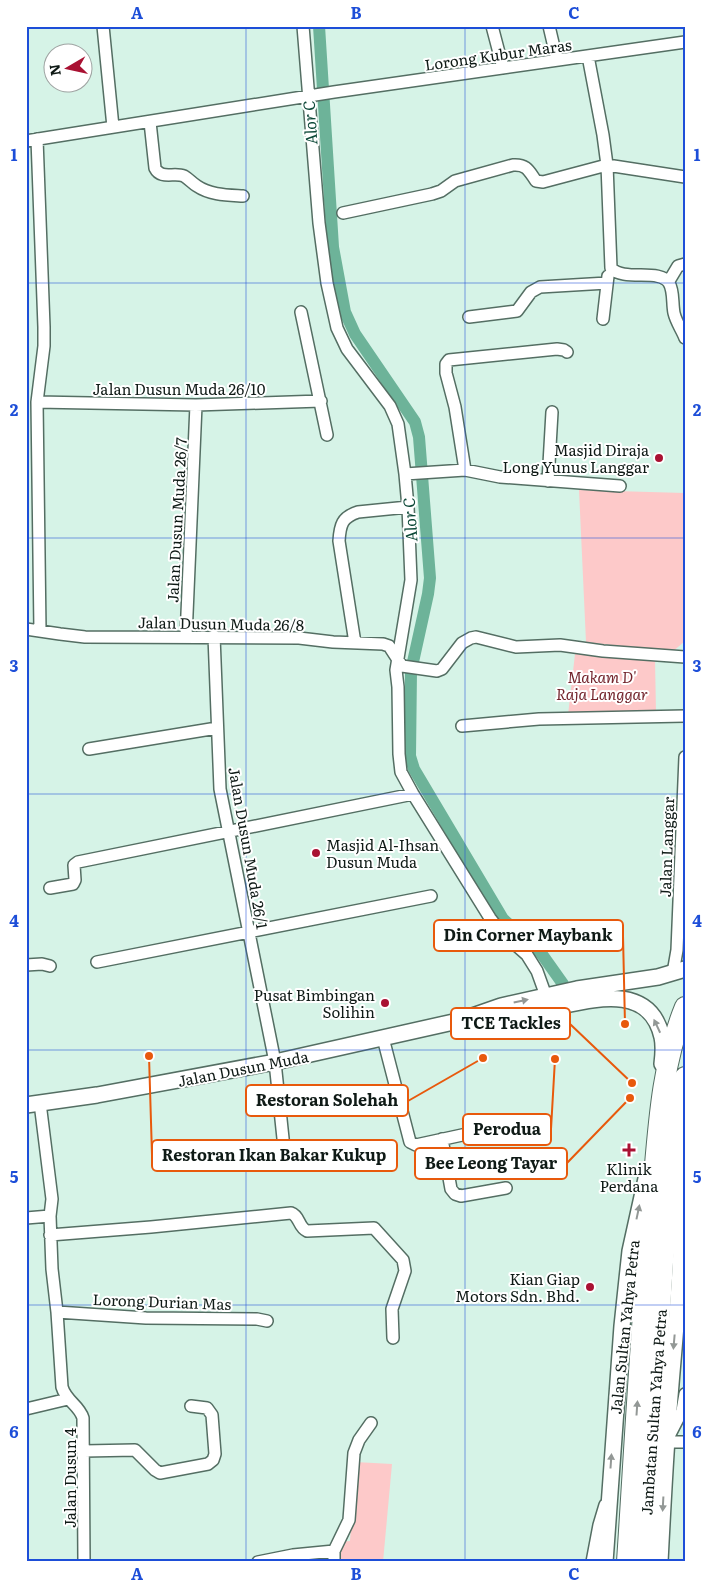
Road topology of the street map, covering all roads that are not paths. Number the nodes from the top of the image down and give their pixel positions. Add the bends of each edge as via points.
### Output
1 (103, 26) edge
2 (303, 26) edge
3 (492, 26) edge
4 (549, 26) edge
5 (685, 42) edge
6 (588, 56) junction
7 (557, 60) junction
8 (503, 68) junction
9 (312, 96) junction
10 (150, 122) junction
11 (113, 127) junction
12 (32, 140) edge
13 (607, 165) junction
14 (685, 178) edge
15 (243, 196) dead end
16 (343, 213) dead end
17 (685, 264) edge
18 (611, 268) junction
19 (669, 281) junction
20 (607, 283) junction
21 (301, 312) dead end
22 (469, 318) dead end
23 (603, 319) dead end
24 (685, 338) edge
25 (567, 352) dead end
26 (321, 401) junction
27 (37, 402) junction
28 (196, 405) junction
29 (552, 412) dead end
30 (327, 435) dead end
31 (465, 470) junction
32 (409, 474) junction
33 (548, 481) junction
34 (620, 486) dead end
35 (408, 508) junction
36 (26, 628) edge
37 (40, 631) junction
38 (214, 636) junction
39 (186, 637) junction
40 (355, 643) junction
41 (685, 657) edge
42 (401, 663) junction
43 (685, 716) edge
44 (462, 726) dead end
45 (217, 728) junction
46 (89, 749) dead end
47 (685, 758) edge
48 (413, 794) junction
49 (229, 831) junction
50 (50, 888) dead end
51 (431, 896) dead end
52 (249, 932) junction
53 (681, 942) edge
54 (97, 962) dead end
55 (26, 965) edge
56 (50, 966) dead end
57 (679, 971) edge
58 (546, 996) junction
59 (685, 1007) edge
60 (458, 1021) junction
61 (383, 1038) junction
62 (275, 1062) junction
63 (685, 1077) edge
64 (661, 1099) junction
65 (33, 1104) edge
66 (476, 1132) dead end
67 (677, 1136) junction
68 (442, 1140) junction
69 (284, 1148) dead end
70 (679, 1161) junction
71 (685, 1185) edge
72 (506, 1188) dead end
73 (50, 1216) junction
74 (26, 1218) edge
75 (50, 1235) junction
76 (655, 1261) junction
77 (57, 1312) junction
78 (267, 1321) dead end
79 (393, 1338) dead end
80 (685, 1394) edge
81 (68, 1399) junction
82 (191, 1406) dead end
83 (26, 1409) edge
84 (371, 1423) dead end
85 (666, 1442) junction
86 (685, 1442) edge
87 (84, 1451) junction
88 (610, 1487) junction
89 (334, 1556) edge
90 (84, 1562) edge
91 (258, 1562) edge
92 (592, 1562) edge
93 (605, 1562) edge
94 (627, 1562) edge
95 (644, 1562) edge
96 (660, 1562) edge

1 - 11 street
2 - 9 street
3 - 8 street
4 - 7 street
5 - 6 street, Lorong Kubur Maras
6 - 7 street, Lorong Kubur Maras
6 - 13 street
7 - 8 street, Lorong Kubur Maras
8 - 9 street, Lorong Kubur Maras
9 - 10 street, Lorong Kubur Maras
9 - 32 street via 319,223 337,328 348,349 390,406 398,424
10 - 11 street, Lorong Kubur Maras
10 - 15 street via 157,171 164,175 184,176 206,191
11 - 12 street, Lorong Kubur Maras
12 - 27 street via 44,327
13 - 14 street
13 - 16 street via 543,182 536,181 521,164 513,165 455,181 432,194
13 - 18 street
17 - 19 street via 678,266
18 - 19 street via 618,273 657,276
18 - 20 street
19 - 24 street via 674,314
20 - 22 street via 540,287 530,292 517,311
20 - 23 street
21 - 26 street
25 - 31 street via 557,349 449,360 446,373
26 - 28 street, Jalan Dusun Muda 26/10
26 - 30 street
27 - 28 street, Jalan Dusun Muda 26/10
27 - 37 street
28 - 39 street, Jalan Dusun Muda 26/7
29 - 33 street
31 - 32 street
31 - 33 street
32 - 35 street
33 - 34 street
35 - 40 street via 358,512 343,521 339,541
35 - 42 street via 411,580
36 - 37 street, Jalan Dusun Muda 26/8
37 - 39 street, Jalan Dusun Muda 26/8 via 85,637
38 - 39 street, Jalan Dusun Muda 26/8
38 - 40 street, Jalan Dusun Muda 26/8
38 - 45 street, Jalan Dusun Muda 26/1
40 - 42 street, Jalan Dusun Muda 26/8 via 387,645
41 - 42 street via 560,645 516,646 476,637 462,643 440,670 423,670
42 - 48 street via 396,675 400,763 401,772
43 - 44 street via 539,719
45 - 46 street
45 - 49 street, Jalan Dusun Muda 26/1 via 219,781
47 - 53 street, Jalan Langgar
48 - 49 street
48 - 58 street via 490,918 538,971
49 - 50 street via 76,862 73,884
49 - 52 street, Jalan Dusun Muda 26/1
51 - 52 street
52 - 54 street
52 - 62 street, Jalan Dusun Muda 26/1
53 - 57 street, Jalan Langgar
55 - 56 street
57 - 58 main road, Jalan Dusun Muda
60 -> 58 main road, Jalan Dusun Muda via 501,1006
59 - 64 highway, Jalan Sultan Yahya Petra via 676,1031
60 - 61 main road, Jalan Dusun Muda
64 -> 60 main road, Jalan Dusun Muda via 662,1038 650,1012 626,999 590,1000 503,1017
61 - 62 main road, Jalan Dusun Muda
61 - 68 street via 410,1142 416,1145
62 - 65 main road, Jalan Dusun Muda via 106,1094
62 - 69 street, Jalan Dusun Muda 26/1
63 - 67 highway
64 - 76 highway
88 -> 64 main road, Jalan Sultan Yahya Petra via 630,1251
65 - 73 street, Jalan Dusun 4 via 52,1199
66 - 68 street
67 - 70 main road
67 - 76 highway
68 - 72 street via 455,1194 461,1196
70 - 71 street
70 -> 85 main road via 682,1257
73 - 74 street
73 - 75 street, Jalan Dusun 4
75 - 77 street, Jalan Dusun 4
75 - 79 street via 291,1213 307,1231 374,1228 405,1265 392,1309
94 -> 76 highway, Jambatan Sultan Yahya Petra
76 - 95 highway, Jambatan Sultan Yahya Petra
77 - 78 street, Lorong Durian Mas
77 - 81 street, Jalan Dusun 4 via 62,1387
80 - 85 street via 682,1411
81 - 83 street
81 - 87 street, Jalan Dusun 4 via 76,1405 83,1418
82 - 87 street via 207,1408 211,1412 215,1454 208,1464 160,1473 135,1450
84 - 89 street via 354,1453 349,1520
85 - 86 street
85 -> 96 main road
87 - 90 street, Jalan Dusun 4
88 - 92 street
88 - 93 main road, Jalan Sultan Yahya Petra
89 - 91 street via 293,1555

